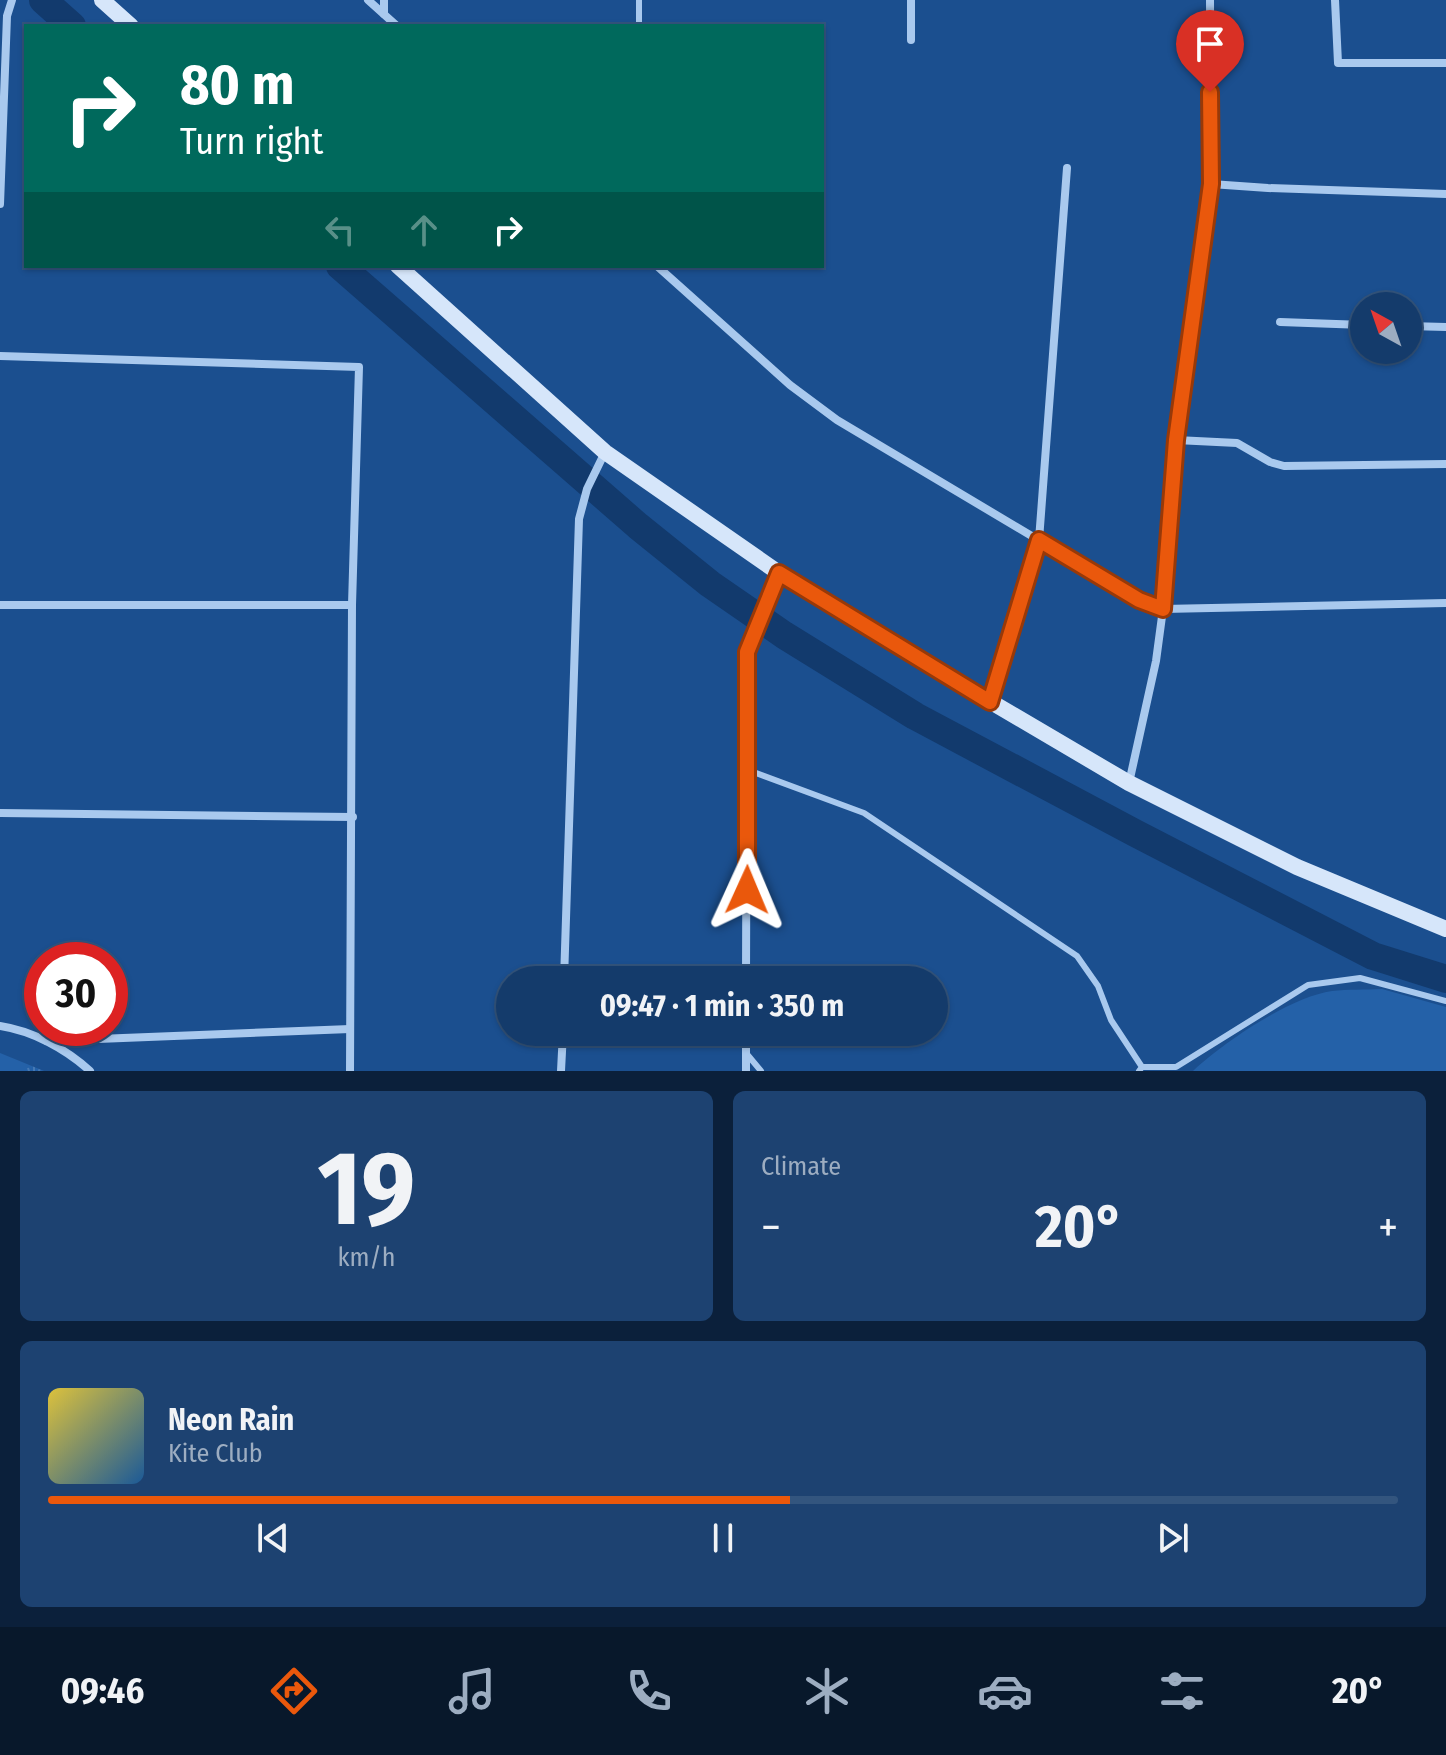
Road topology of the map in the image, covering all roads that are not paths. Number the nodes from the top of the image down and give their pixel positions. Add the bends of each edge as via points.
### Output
1 (12, 0) edge
2 (102, 0) edge
3 (368, 0) edge
4 (384, 0) edge
5 (639, 0) edge
6 (911, 0) edge
7 (1210, 0) edge
8 (1335, 0) edge
9 (384, 14) junction
10 (129, 24) edge
11 (395, 24) edge
12 (639, 24) edge
13 (911, 40) dead end
14 (1446, 63) edge
15 (1067, 168) dead end
16 (1211, 184) junction
17 (1446, 194) edge
18 (0, 204) edge
19 (400, 268) edge
20 (659, 268) edge
21 (1280, 322) dead end
22 (1350, 324) edge
23 (1422, 326) edge
24 (1446, 327) edge
25 (0, 356) edge
26 (1176, 440) junction
27 (605, 452) junction
28 (1446, 464) edge
29 (1039, 540) junction
30 (779, 573) junction
31 (1446, 603) edge
32 (0, 605) edge
33 (352, 605) junction
34 (1163, 609) junction
35 (990, 702) junction
36 (748, 770) junction
37 (1129, 783) junction
38 (0, 813) edge
39 (353, 817) junction
40 (1446, 929) edge
41 (564, 966) edge
42 (746, 966) edge
43 (1446, 1001) edge
44 (0, 1026) edge
45 (350, 1029) junction
46 (24, 1034) edge
47 (128, 1038) edge
48 (55, 1046) edge
49 (562, 1046) edge
50 (746, 1046) edge
51 (746, 1053) junction
52 (1140, 1069) edge
53 (90, 1071) edge
54 (350, 1071) edge
55 (561, 1071) edge
56 (746, 1071) edge
57 (761, 1071) edge

1 - 18 street via 7,16
2 - 10 street
3 - 9 street
4 - 9 street
5 - 12 lane
6 - 13 street
7 - 16 street
8 - 14 street via 1338,63
9 - 11 street
15 - 29 street
16 - 17 street
16 - 26 street
19 - 27 street
20 - 29 street via 837,420
21 - 22 street
23 - 24 street
25 - 33 street via 359,367
26 - 28 street via 1237,443 1284,466
26 - 34 street
27 - 30 street
27 - 41 street via 579,519
29 - 34 street
29 - 35 street
30 - 35 street
30 - 36 street via 747,652
31 - 34 street
32 - 33 street
33 - 39 street
34 - 37 street
35 - 37 street
36 - 42 street
36 - 52 lane via 864,813 1077,956
37 - 40 street via 1297,867
38 - 39 street
39 - 45 street
43 - 52 lane via 1360,978 1308,985 1176,1067
44 - 46 street
45 - 47 street
45 - 54 street
48 - 53 street
49 - 55 street
50 - 51 street
51 - 56 street
51 - 57 lane

